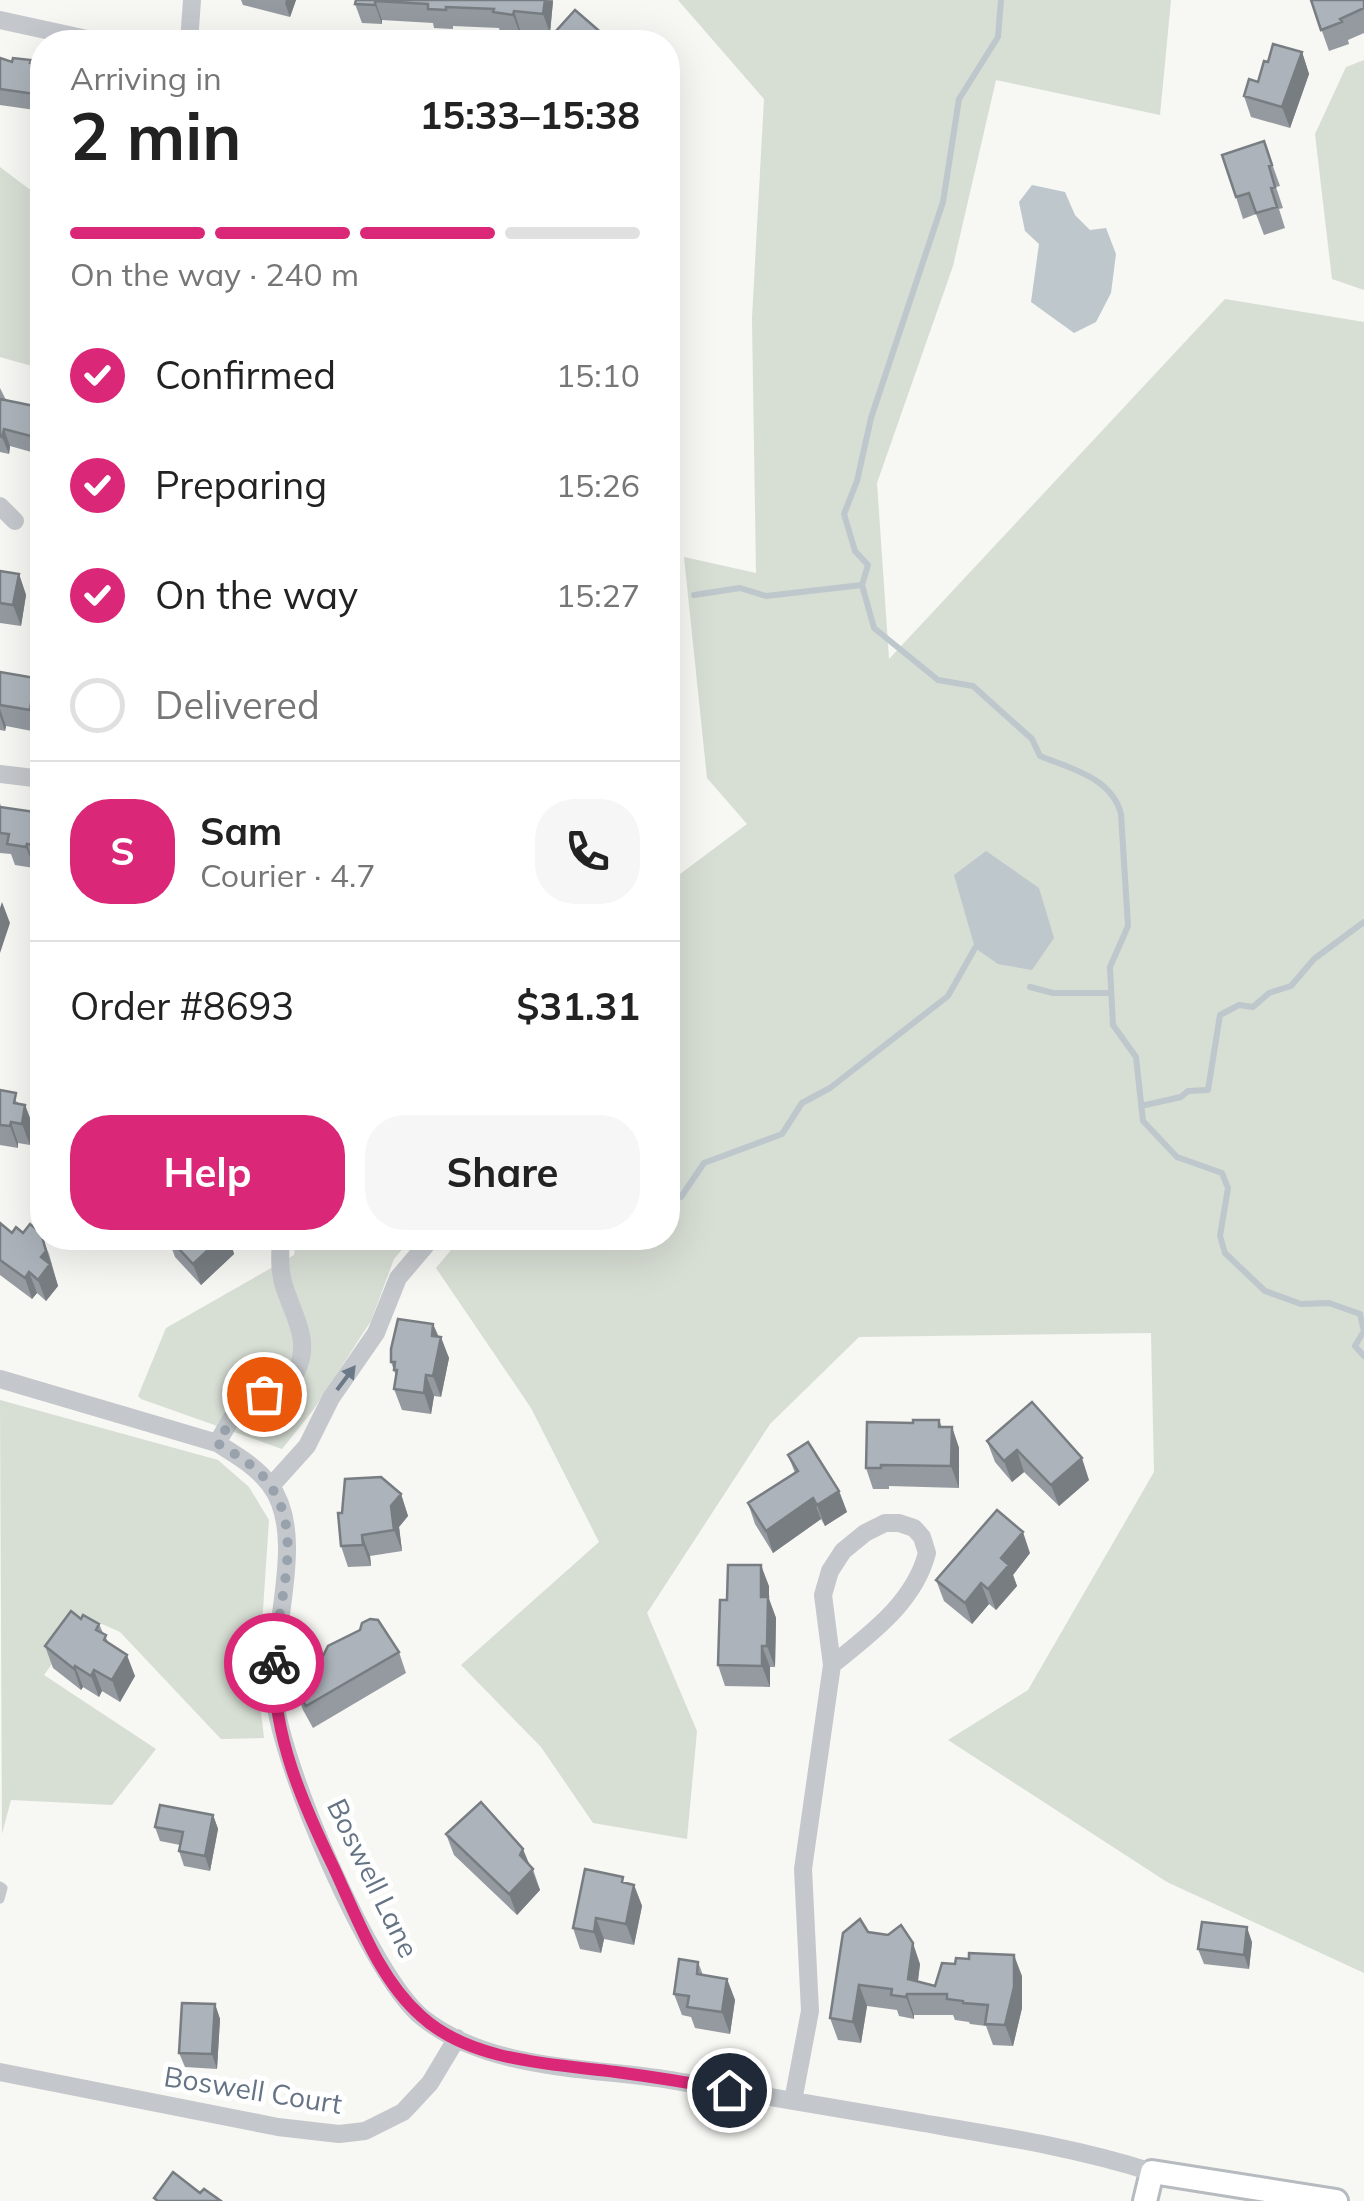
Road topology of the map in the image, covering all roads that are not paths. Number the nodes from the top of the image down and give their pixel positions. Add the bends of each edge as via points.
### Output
1 (192, 0) edge
2 (0, 20) edge
3 (46, 30) edge
4 (191, 30) edge
5 (0, 506) edge
6 (15, 521) dead end
7 (0, 774) edge
8 (30, 778) edge
9 (281, 1250) edge
10 (422, 1250) edge
11 (0, 1379) edge
12 (217, 1443) junction
13 (271, 1486) junction
14 (832, 1665) junction
15 (0, 1886) edge
16 (0, 1900) edge
17 (457, 2038) junction
18 (0, 2072) edge
19 (793, 2101) junction
20 (1152, 2172) junction
21 (1263, 2195) edge
22 (1145, 2201) edge
23 (1336, 2201) edge

1 - 4 street
2 - 3 street
5 - 6 street
7 - 8 street
9 - 12 street via 282,1283 297,1315 302,1362 234,1416
13 -> 10 street via 307,1446 330,1398 376,1333 398,1278
11 - 12 street
12 - 13 street
13 - 17 street, Boswell Lane via 287,1536 274,1652 283,1746 374,1953 421,2017
14 - 14 street via 823,1595 830,1571 865,1533 885,1523 914,1528 927,1553 912,1588 886,1620
14 - 19 street via 803,1868 810,2011
15 - 16 lane
17 - 18 street, Boswell Court via 430,2084 403,2112 339,2134
17 - 19 street, Boswell Lane via 526,2060
19 - 20 street, Boswell Lane via 1102,2156
20 - 21 main road
20 - 22 main road
21 - 23 main road

